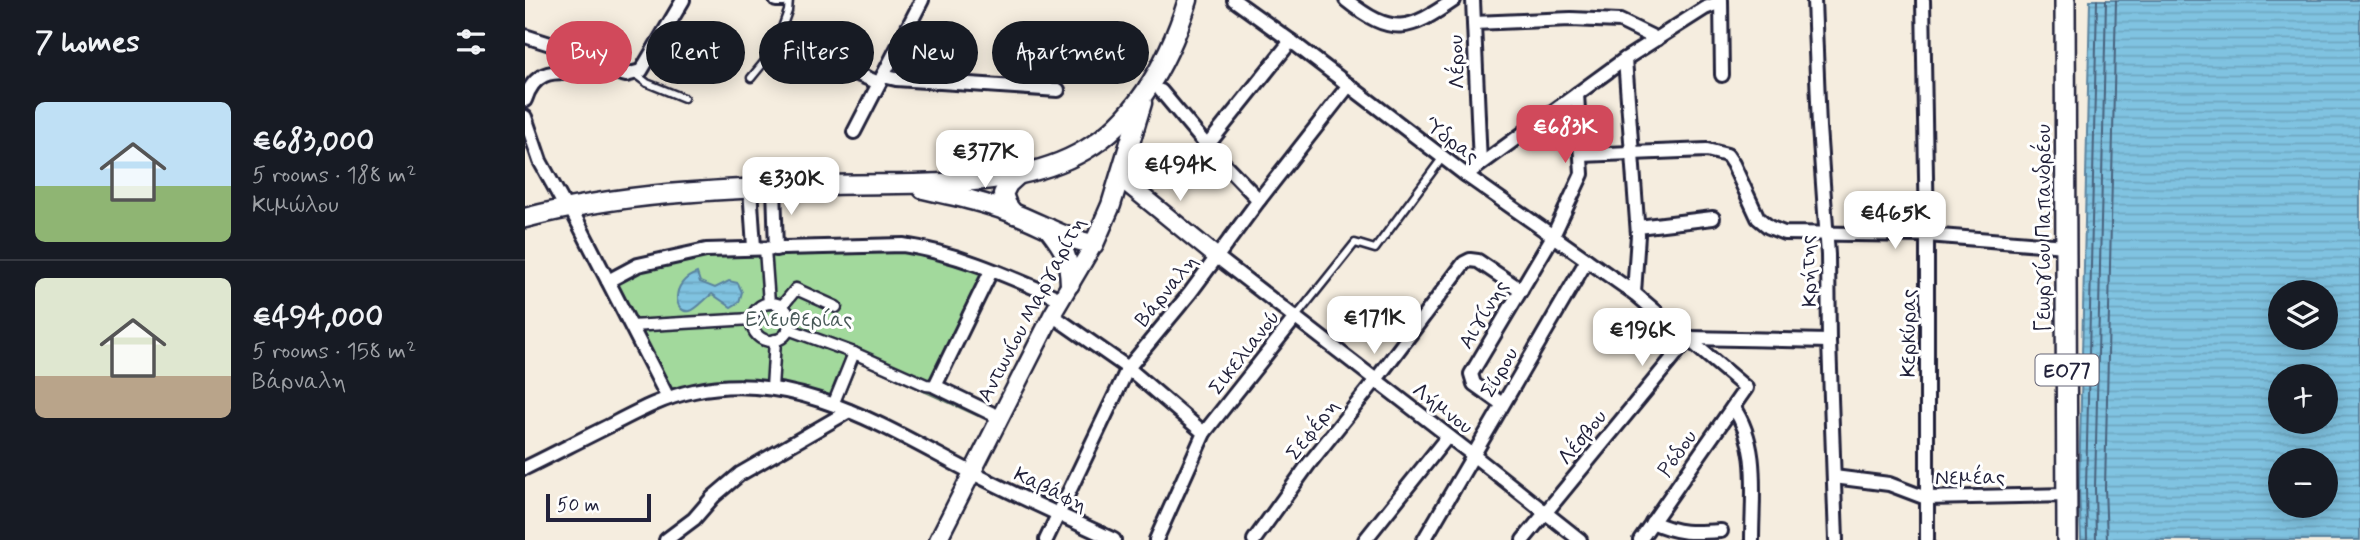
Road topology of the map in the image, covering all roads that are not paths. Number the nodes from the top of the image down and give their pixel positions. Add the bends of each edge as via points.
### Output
1 (683, 0) edge
2 (776, 0) edge
3 (787, 0) edge
4 (922, 0) edge
5 (1188, 0) edge
6 (1234, 0) edge
7 (1346, 0) edge
8 (1454, 0) edge
9 (1473, 0) edge
10 (1814, 0) edge
11 (1923, 0) edge
12 (2065, 0) edge
13 (1721, 1) edge
14 (1474, 23) junction
15 (525, 36) edge
16 (1657, 39) junction
17 (1291, 41) junction
18 (546, 43) edge
19 (1625, 59) junction
20 (546, 74) edge
21 (632, 74) edge
22 (635, 74) junction
23 (1722, 75) dead end
24 (874, 77) edge
25 (751, 78) dead end
26 (881, 79) junction
27 (1349, 85) junction
28 (1058, 90) dead end
29 (1153, 92) junction
30 (1577, 94) junction
31 (684, 98) dead end
32 (525, 100) edge
33 (525, 117) edge
34 (854, 132) dead end
35 (1108, 135) junction
36 (1128, 144) junction
37 (1207, 146) junction
38 (1632, 153) junction
39 (1581, 155) junction
40 (1443, 157) junction
41 (1480, 164) junction
42 (1020, 173) junction
43 (1466, 175) junction
44 (1119, 177) junction
45 (899, 185) junction
46 (774, 187) junction
47 (750, 188) junction
48 (1259, 200) junction
49 (568, 208) junction
50 (1014, 214) junction
51 (525, 218) edge
52 (1713, 218) dead end
53 (1638, 227) junction
54 (1048, 228) junction
55 (1826, 235) junction
56 (1927, 235) junction
57 (1553, 236) junction
58 (1094, 244) junction
59 (2066, 246) junction
60 (765, 248) junction
61 (1217, 257) junction
62 (1587, 260) junction
63 (991, 271) junction
64 (608, 281) junction
65 (1521, 290) junction
66 (1065, 292) junction
67 (1635, 293) junction
68 (769, 303) junction
69 (782, 306) junction
70 (836, 307) dead end
71 (1052, 315) junction
72 (1295, 318) junction
73 (752, 320) junction
74 (631, 326) junction
75 (788, 329) junction
76 (1689, 338) junction
77 (775, 340) junction
78 (1829, 341) junction
79 (854, 353) junction
80 (1128, 368) junction
81 (1375, 381) junction
82 (935, 386) junction
83 (772, 388) junction
84 (1746, 388) joint
85 (668, 398) junction
86 (1502, 404) junction
87 (833, 405) junction
88 (1733, 407) junction
89 (849, 411) junction
90 (999, 417) junction
91 (1204, 433) junction
92 (1448, 436) junction
93 (1473, 454) junction
94 (525, 468) edge
95 (972, 473) junction
96 (1834, 477) junction
97 (2067, 495) junction
98 (1926, 498) junction
99 (1545, 513) junction
100 (1059, 514) junction
101 (1652, 522) junction
102 (1721, 531) dead end
103 (666, 540) edge
104 (937, 540) edge
105 (1046, 540) edge
106 (1114, 540) edge
107 (1156, 540) edge
108 (1254, 540) edge
109 (1365, 540) edge
110 (1424, 540) edge
111 (1523, 540) edge
112 (1580, 540) edge
113 (1640, 540) edge
114 (1752, 540) edge
115 (1836, 540) edge
116 (1927, 540) edge
117 (2067, 540) edge

1 - 22 street via 645,66
2 - 3 street
3 - 25 lane via 788,11 774,50
4 - 26 street
5 - 29 main road
6 - 17 street, Ύδρας
7 - 8 street via 1391,26 1404,27
9 - 14 street, Λέρου
10 - 55 street, Κρήτης
11 - 56 street, Κερκύρας
12 - 59 main road, Γεωργίου Παπανδρέου / ΕΟ77
13 - 16 street
13 - 23 street
14 - 16 street via 1620,21
14 - 41 street, Λέρου
15 - 18 street
16 - 19 street
17 - 27 street, Ύδρας
17 - 37 street
19 - 30 street
19 - 38 street
20 - 32 street
21 - 22 street
22 - 31 lane
24 - 26 street
26 - 28 street
26 - 34 street
27 - 40 street, Ύδρας
27 - 48 street, Βάρναλη
29 - 35 main road
29 - 36 main road, Αντωνίου Μαργαρίτη
29 - 37 street
30 - 39 street, Αιγίνης
30 - 41 street
33 - 49 street via 540,161
35 - 36 main road via 1118,135
35 - 42 main road via 1083,152
36 - 44 main road, Αντωνίου Μαργαρίτη
37 - 48 street
38 - 39 street
38 - 53 street
38 - 55 street via 1707,150 1727,155 1758,218 1769,227 1784,233
39 - 57 street, Αιγίνης via 1582,174
40 - 43 street, Ύδρας
40 - 72 lane, Σικελιανού via 1375,249 1355,243
41 - 43 street
42 - 45 main road
42 - 50 main road via 1003,194
43 - 57 street, Ύδρας
44 - 58 main road, Αντωνίου Μαργαρίτη
44 - 61 street
45 - 46 main road
45 - 50 main road via 953,195
46 - 47 main road
46 - 60 street
47 - 49 main road
47 - 60 street
48 - 61 street, Βάρναλη
49 - 51 main road
49 - 64 street
50 - 54 main road
52 - 53 street
53 - 67 street
54 - 58 main road
54 - 66 main road via 1069,258
55 - 56 street
55 - 78 street, Κρήτης
56 - 59 street
56 - 98 street, Κερκύρας
57 - 62 street, Ύδρας
57 - 65 street, Αιγίνης
58 - 66 street, Αντωνίου Μαργαρίτη
59 - 97 main road, Γεωργίου Παπανδρέου / ΕΟ77
60 - 63 street via 903,245
60 - 64 street via 674,256 638,265
60 - 68 street
61 - 72 street, Λήμνου
61 - 80 street, Βάρναλη
62 - 67 street, Ύδρας
62 - 86 street, Σύρου
63 - 66 street
63 - 82 street
64 - 74 street
65 - 81 street, Σεφέρη via 1478,261 1466,262
65 - 86 street, Αιγίνης via 1471,374 1476,386
66 - 71 street, Αντωνίου Μαργαρίτη
67 - 76 street, Ύδρας
68 - 69 street
68 - 73 street via 757,308
69 - 70 street via 796,289
69 - 75 street via 789,317
71 - 80 street
71 - 90 street, Αντωνίου Μαργαρίτη
72 - 81 street, Λήμνου
72 - 91 street, Σικελιανού
73 - 74 street
73 - 77 street via 758,336
74 - 85 street
75 - 77 street
75 - 79 street
76 - 78 street
76 - 84 street, Ύδρας
76 - 99 street, Λέσβου
77 - 83 street
78 - 96 street, Κρήτης
79 - 82 street
79 - 87 street
80 - 91 street
80 - 100 street, Βάρναλη
81 - 92 street, Λήμνου
81 - 108 street, Σεφέρη
82 - 90 street
83 - 85 street, Καβάφη via 721,387
83 - 87 street, Καβάφη
84 - 88 street, Ρόδου
85 - 94 street, Καβάφη
86 - 93 street, Σύρου
87 - 89 street, Καβάφη
88 - 101 street, Ρόδου
88 - 114 street via 1744,422 1752,450
89 - 95 street, Καβάφη
89 - 103 street via 740,474
90 - 95 street, Αντωνίου Μαργαρίτη
91 - 107 street, Σικελιανού
92 - 93 street, Λήμνου
92 - 109 street
93 - 99 street, Λήμνου
93 - 110 street, Σύρου
95 - 100 street, Καβάφη
95 - 104 street, Αντωνίου Μαργαρίτη
96 - 98 street, Νεμέας via 1889,484
96 - 115 street, Κρήτης
97 - 98 street, Νεμέας
97 - 117 main road, Γεωργίου Παπανδρέου / ΕΟ77
98 - 116 street, Κερκύρας
99 - 111 street, Λέσβου
99 - 112 street, Λήμνου
100 - 105 street, Βάρναλη
100 - 106 street, Καβάφη
101 - 102 street via 1685,533
101 - 113 street, Ρόδου

